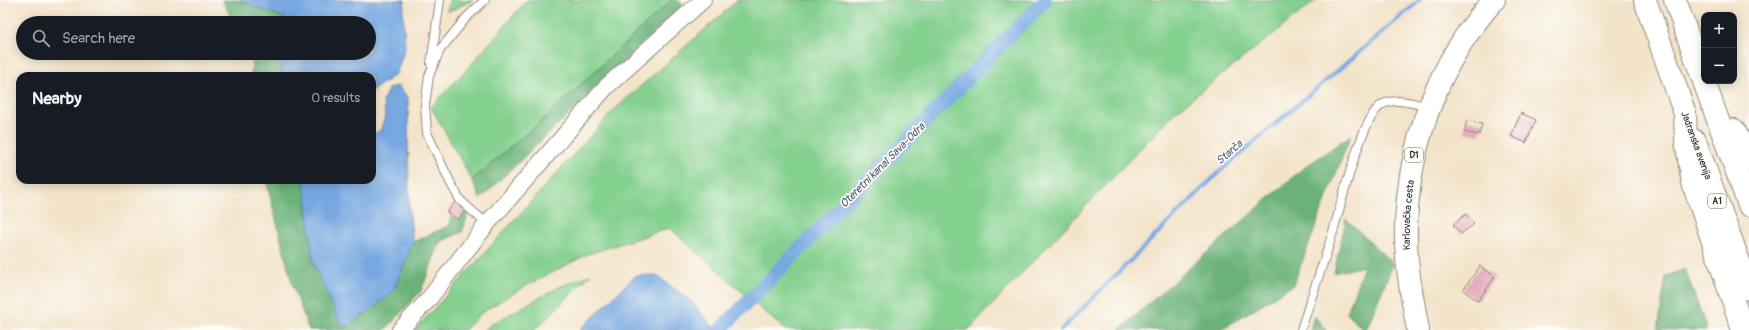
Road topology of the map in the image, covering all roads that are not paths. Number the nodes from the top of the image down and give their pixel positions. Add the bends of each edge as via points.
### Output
1 (440, 0) edge
2 (485, 0) edge
3 (1494, 0) edge
4 (1645, 0) edge
5 (1674, 0) edge
6 (700, 1) edge
7 (429, 76) junction
8 (1711, 101) junction
9 (1429, 108) junction
10 (1685, 114) junction
11 (1749, 159) edge
12 (1749, 205) edge
13 (487, 224) junction
14 (1749, 289) edge
15 (1735, 308) junction
16 (400, 330) edge
17 (1301, 330) edge
18 (1418, 330) edge
19 (1738, 330) edge
20 (1743, 330) edge

1 - 7 lane
2 - 7 lane via 466,18 440,50
3 - 9 main road, Karlovačka cesta / D1 via 1467,33 1451,59
4 - 10 main road, Jadranska avenija
5 - 8 main road
6 - 13 street via 608,86
7 - 13 lane via 425,105 427,133 460,200
8 - 11 main road via 1734,129
8 - 12 main road
9 - 17 lane via 1409,102 1388,102 1372,114 1349,175
9 - 18 main road, Karlovačka cesta / D1 via 1409,182 1406,228 1409,275
10 - 14 main road, Jadranska avenija / A1
10 - 15 main road via 1686,142 1693,183
13 - 16 street via 428,300
15 - 19 main road
15 - 20 main road

